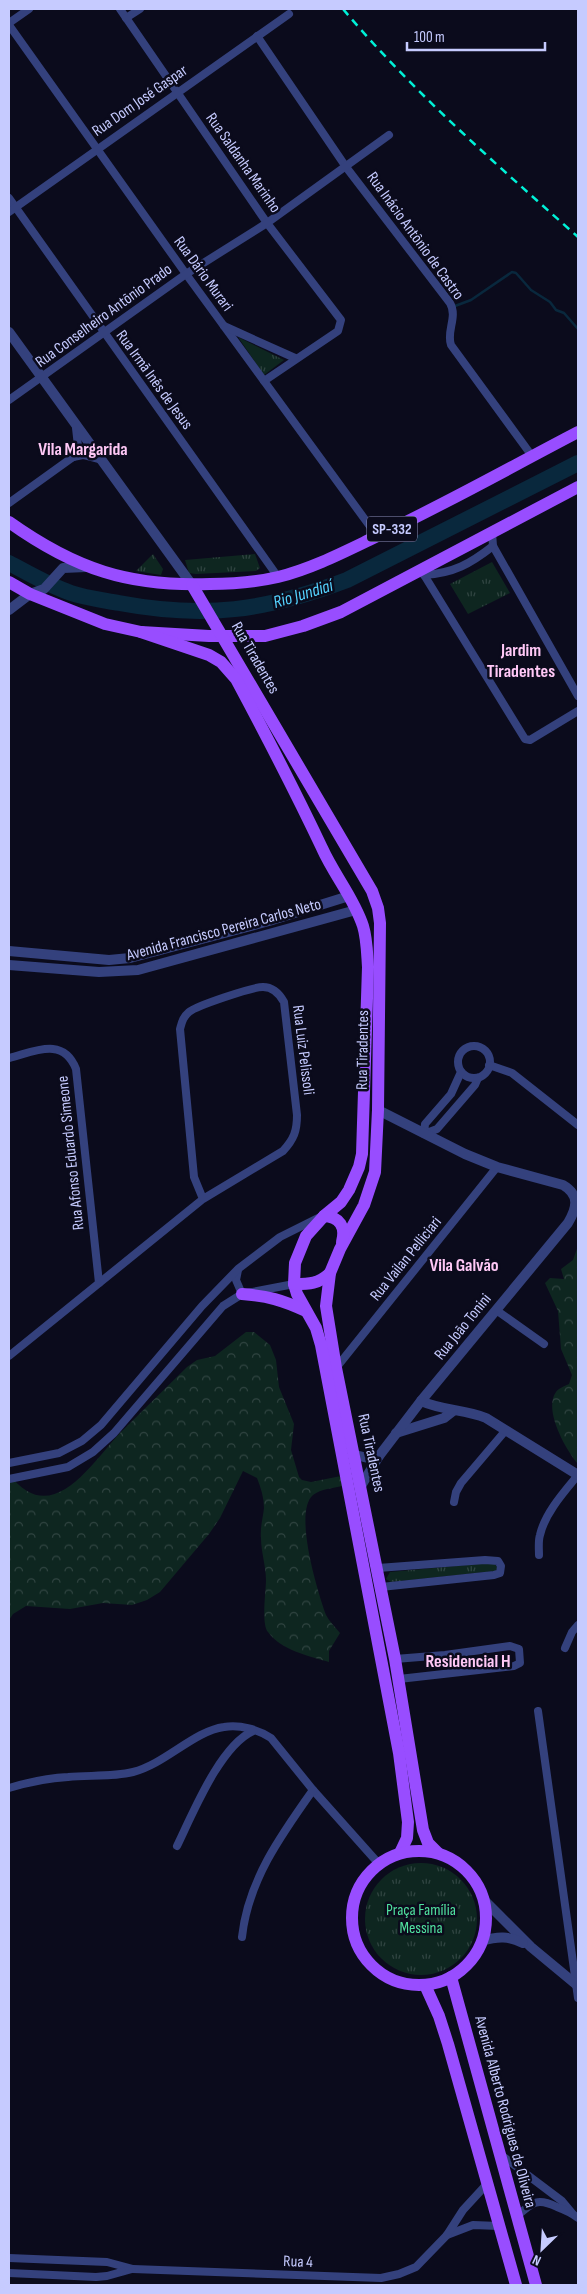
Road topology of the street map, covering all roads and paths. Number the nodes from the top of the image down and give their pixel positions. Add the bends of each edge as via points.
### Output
1 (29, 9) edge
2 (120, 9) edge
3 (140, 9) edge
4 (289, 14) dead end
5 (126, 18) junction
6 (9, 24) edge
7 (257, 36) junction
8 (177, 92) junction
9 (389, 135) dead end
10 (96, 149) junction
11 (346, 166) junction
12 (9, 198) edge
13 (12, 210) edge
14 (267, 223) junction
15 (186, 274) junction
16 (224, 326) junction
17 (9, 332) edge
18 (104, 333) junction
19 (295, 358) junction
20 (41, 378) junction
21 (264, 381) junction
22 (9, 400) edge
23 (76, 426) junction
24 (578, 432) edge
25 (532, 456) junction
26 (73, 457) junction
27 (102, 460) junction
28 (578, 487) edge
29 (9, 504) edge
30 (9, 522) edge
31 (492, 532) junction
32 (377, 536) junction
33 (494, 546) junction
34 (86, 567) junction
35 (423, 572) junction
36 (278, 577) junction
37 (9, 582) edge
38 (192, 585) junction
39 (44, 589) junction
40 (30, 594) junction
41 (51, 603) junction
42 (9, 610) edge
43 (141, 632) junction
44 (222, 633) junction
45 (578, 696) edge
46 (578, 711) edge
47 (322, 850) junction
48 (355, 863) junction
49 (372, 891) junction
50 (349, 896) junction
51 (360, 908) junction
52 (380, 923) junction
53 (9, 951) edge
54 (130, 958) junction
55 (9, 965) edge
56 (99, 972) junction
57 (9, 1058) edge
58 (489, 1065) junction
59 (461, 1072) junction
60 (478, 1078) junction
61 (378, 1110) junction
62 (578, 1125) edge
63 (424, 1134) junction
64 (497, 1167) junction
65 (202, 1199) junction
66 (324, 1216) junction
67 (340, 1250) junction
68 (238, 1268) junction
69 (330, 1273) junction
70 (99, 1283) junction
71 (294, 1284) junction
72 (242, 1294) junction
73 (496, 1310) junction
74 (306, 1312) junction
75 (544, 1344) dead end
76 (9, 1356) edge
77 (336, 1368) junction
78 (421, 1401) junction
79 (453, 1411) junction
80 (506, 1430) junction
81 (396, 1434) junction
82 (355, 1455) junction
83 (379, 1456) junction
84 (9, 1463) edge
85 (578, 1475) edge
86 (9, 1479) edge
87 (361, 1486) junction
88 (454, 1502) dead end
89 (539, 1555) dead end
90 (378, 1568) junction
91 (381, 1587) junction
92 (578, 1625) edge
93 (566, 1648) dead end
94 (395, 1659) junction
95 (398, 1679) junction
96 (538, 1711) dead end
97 (253, 1730) junction
98 (9, 1788) edge
99 (313, 1790) junction
100 (177, 1846) dead end
101 (400, 1853) junction
102 (438, 1853) junction
103 (379, 1864) junction
104 (484, 1900) junction
105 (242, 1937) dead end
106 (482, 1941) junction
107 (531, 1947) junction
108 (451, 1977) junction
109 (425, 1985) junction
110 (577, 1985) edge
111 (578, 1998) edge
112 (498, 2153) junction
113 (486, 2185) junction
114 (575, 2216) edge
115 (516, 2217) junction
116 (499, 2226) junction
117 (447, 2235) junction
118 (9, 2258) edge
119 (37, 2258) junction
120 (72, 2260) junction
121 (134, 2269) junction
122 (9, 2273) edge
123 (37, 2274) junction
124 (71, 2276) junction
125 (516, 2285) edge
126 (536, 2285) edge

1 - 6 street
2 - 5 street, Rua Saldanha Marinho
3 - 5 street
4 - 7 street, Rua Dom José Gaspar
5 - 8 street, Rua Saldanha Marinho
6 - 10 street, Rua Dário Murari
7 - 8 street, Rua Dom José Gaspar
7 - 11 street, Rua Inácio Antônio de Castro
8 - 10 street, Rua Dom José Gaspar
8 - 14 street, Rua Saldanha Marinho
9 - 11 street, Rua Conselheiro Antônio Prado
10 - 13 street, Rua Dom José Gaspar
10 - 15 street, Rua Dário Murari
11 - 14 street, Rua Conselheiro Antônio Prado
11 - 25 street, Rua Inácio Antônio de Castro via 450,303 454,314 450,346
12 - 13 street, Rua Irmã Inês de Jesus
13 - 18 street, Rua Irmã Inês de Jesus
14 - 15 street, Rua Conselheiro Antônio Prado
14 - 19 street, Rua Saldanha Marinho via 339,314 341,325 338,331
15 - 16 street, Rua Dário Murari
15 - 18 street, Rua Conselheiro Antônio Prado
16 - 19 street
16 - 21 street, Rua Dário Murari
17 - 20 street, Rua Tiradentes
18 - 20 street, Rua Conselheiro Antônio Prado
18 - 36 street, Rua Irmã Inês de Jesus
19 - 21 street
20 - 22 street, Rua Conselheiro Antônio Prado
20 - 23 street, Rua Tiradentes
21 - 32 street, Rua Dário Murari
23 - 26 street via 79,440
23 - 27 street, Rua Tiradentes
24 - 25 main road, SP-332
25 - 32 main road, SP-332
26 - 27 street via 83,455
26 - 29 street
27 - 38 street, Rua Tiradentes
28 - 31 main road
30 - 34 main road, SP-332 via 47,548
31 - 33 street
31 - 35 main road
32 - 36 main road, SP-332 via 314,566
33 - 35 street via 473,562 447,573
33 - 45 street
34 - 38 main road, SP-332 via 130,580
34 - 39 street via 63,568
35 - 44 main road via 341,612 302,626 265,636
35 - 46 street via 525,739 530,740
36 - 38 main road, SP-332 via 241,583
37 - 40 main road
38 - 44 main road, Rua Tiradentes
39 - 40 street
39 - 41 main road
40 - 41 main road
40 - 42 street
41 - 43 main road via 105,624
43 - 44 main road
43 - 47 main road, Rua Tiradentes via 209,655 221,662 236,679
44 - 48 main road, Rua Tiradentes
47 - 48 main road via 331,857 342,875 351,874
47 - 50 main road, Rua Tiradentes
48 - 49 main road, Rua Tiradentes
49 - 51 main road
49 - 52 main road, Rua Tiradentes
50 - 51 main road, Rua Tiradentes
50 - 54 street, Avenida Francisco Pereira Carlos Neto
51 - 52 main road
51 - 56 street, Avenida Francisco Pereira Carlos Neto via 138,970
51 - 66 main road, Rua Tiradentes via 368,967 362,1154 349,1190 341,1202
52 - 61 main road, Rua Tiradentes
53 - 54 street, Avenida Francisco Pereira Carlos Neto via 109,960
54 - 56 street via 112,969
55 - 56 street, Avenida Francisco Pereira Carlos Neto
57 - 70 street, Rua Afonso Eduardo Simeone via 57,1049 72,1059 76,1069
58 - 59 street via 489,1056 483,1049 470,1047 462,1051 458,1059
58 - 60 street via 485,1074
58 - 62 street via 512,1073
59 - 60 street via 469,1078
59 - 63 street via 451,1094 425,1124
60 - 63 street via 437,1130
61 - 63 street, Rua João Tonini
61 - 67 main road, Rua Tiradentes via 377,1154 371,1187
63 - 64 street, Rua João Tonini
64 - 73 street, Rua João Tonini via 564,1184 571,1189 576,1203 568,1223
64 - 77 street, Rua Vailan Pelliciari
65 - 65 street, Rua Luiz Pelissoli via 283,1151 297,1130 284,1002 272,989 264,987 243,992 191,1010 182,1020 180,1029 194,1177
65 - 70 street, Rua Luiz Pelissoli
66 - 67 main road via 332,1216 341,1223 344,1236
66 - 68 street via 280,1237
66 - 71 main road, Rua Tiradentes via 301,1246 295,1263
67 - 69 main road, Rua Tiradentes
68 - 72 street via 236,1280
68 - 84 street via 101,1425 58,1453
69 - 71 main road via 317,1282
69 - 77 main road, Rua Tiradentes via 326,1306
70 - 76 street, Rua Luiz Pelissoli
71 - 72 street
71 - 74 main road, Rua Tiradentes
72 - 74 main road via 271,1297
72 - 86 street via 223,1306 114,1433 93,1452 68,1467
73 - 75 street
73 - 78 street, Rua João Tonini
74 - 101 main road, Rua Tiradentes via 321,1345 398,1753 408,1822 407,1838
77 - 82 main road, Rua Tiradentes
78 - 79 street
78 - 81 street, Rua João Tonini
79 - 80 street via 474,1413
79 - 81 street via 444,1418
80 - 85 street
80 - 88 street via 461,1483
81 - 83 street, Rua João Tonini
82 - 83 street
82 - 87 main road, Rua Tiradentes
83 - 87 street, Rua João Tonini
85 - 89 street via 560,1496 547,1519 540,1536
87 - 90 main road, Rua Tiradentes
90 - 91 main road, Rua Tiradentes
90 - 91 street via 485,1560 498,1561 501,1566 500,1573 494,1575
91 - 94 main road, Rua Tiradentes
92 - 93 street
94 - 95 main road, Rua Tiradentes
94 - 95 street via 510,1646 519,1649 520,1654 520,1663 514,1666
95 - 102 main road, Rua Tiradentes via 422,1830
96 - 110 street
97 - 98 street via 241,1726 210,1731 151,1766 132,1772 34,1781
97 - 99 street via 271,1738
97 - 100 street via 241,1736 205,1788
99 - 103 street
99 - 105 street via 264,1866 251,1897
101 - 102 main road via 419,1850
101 - 103 main road
102 - 104 main road via 467,1871 478,1884
103 - 109 main road via 364,1879 354,1898 352,1920 356,1941 367,1960 383,1974 403,1983
104 - 106 main road via 486,1921
104 - 107 street
106 - 107 street via 502,1936
106 - 108 main road via 464,1968
107 - 110 street
108 - 109 main road
108 - 112 main road, Avenida Alberto Rodrigues de Oliveira
109 - 113 main road via 448,2044
110 - 111 street
112 - 114 street via 562,2201
112 - 115 main road, Avenida Alberto Rodrigues de Oliveira
113 - 116 main road
113 - 117 street, Rua 4 via 463,2210
114 - 115 street via 545,2201 538,2201
115 - 126 main road, Avenida Alberto Rodrigues de Oliveira
116 - 117 street, Rua 4 via 472,2225
116 - 125 main road
117 - 121 street, Rua 4 via 416,2267 381,2278
118 - 119 street, Rua 4
119 - 120 street, Rua 4
119 - 123 street
120 - 121 street, Rua 4 via 107,2262
120 - 124 street
121 - 124 street, Rua 4 via 107,2276
122 - 123 street, Rua 4
123 - 124 street, Rua 4

